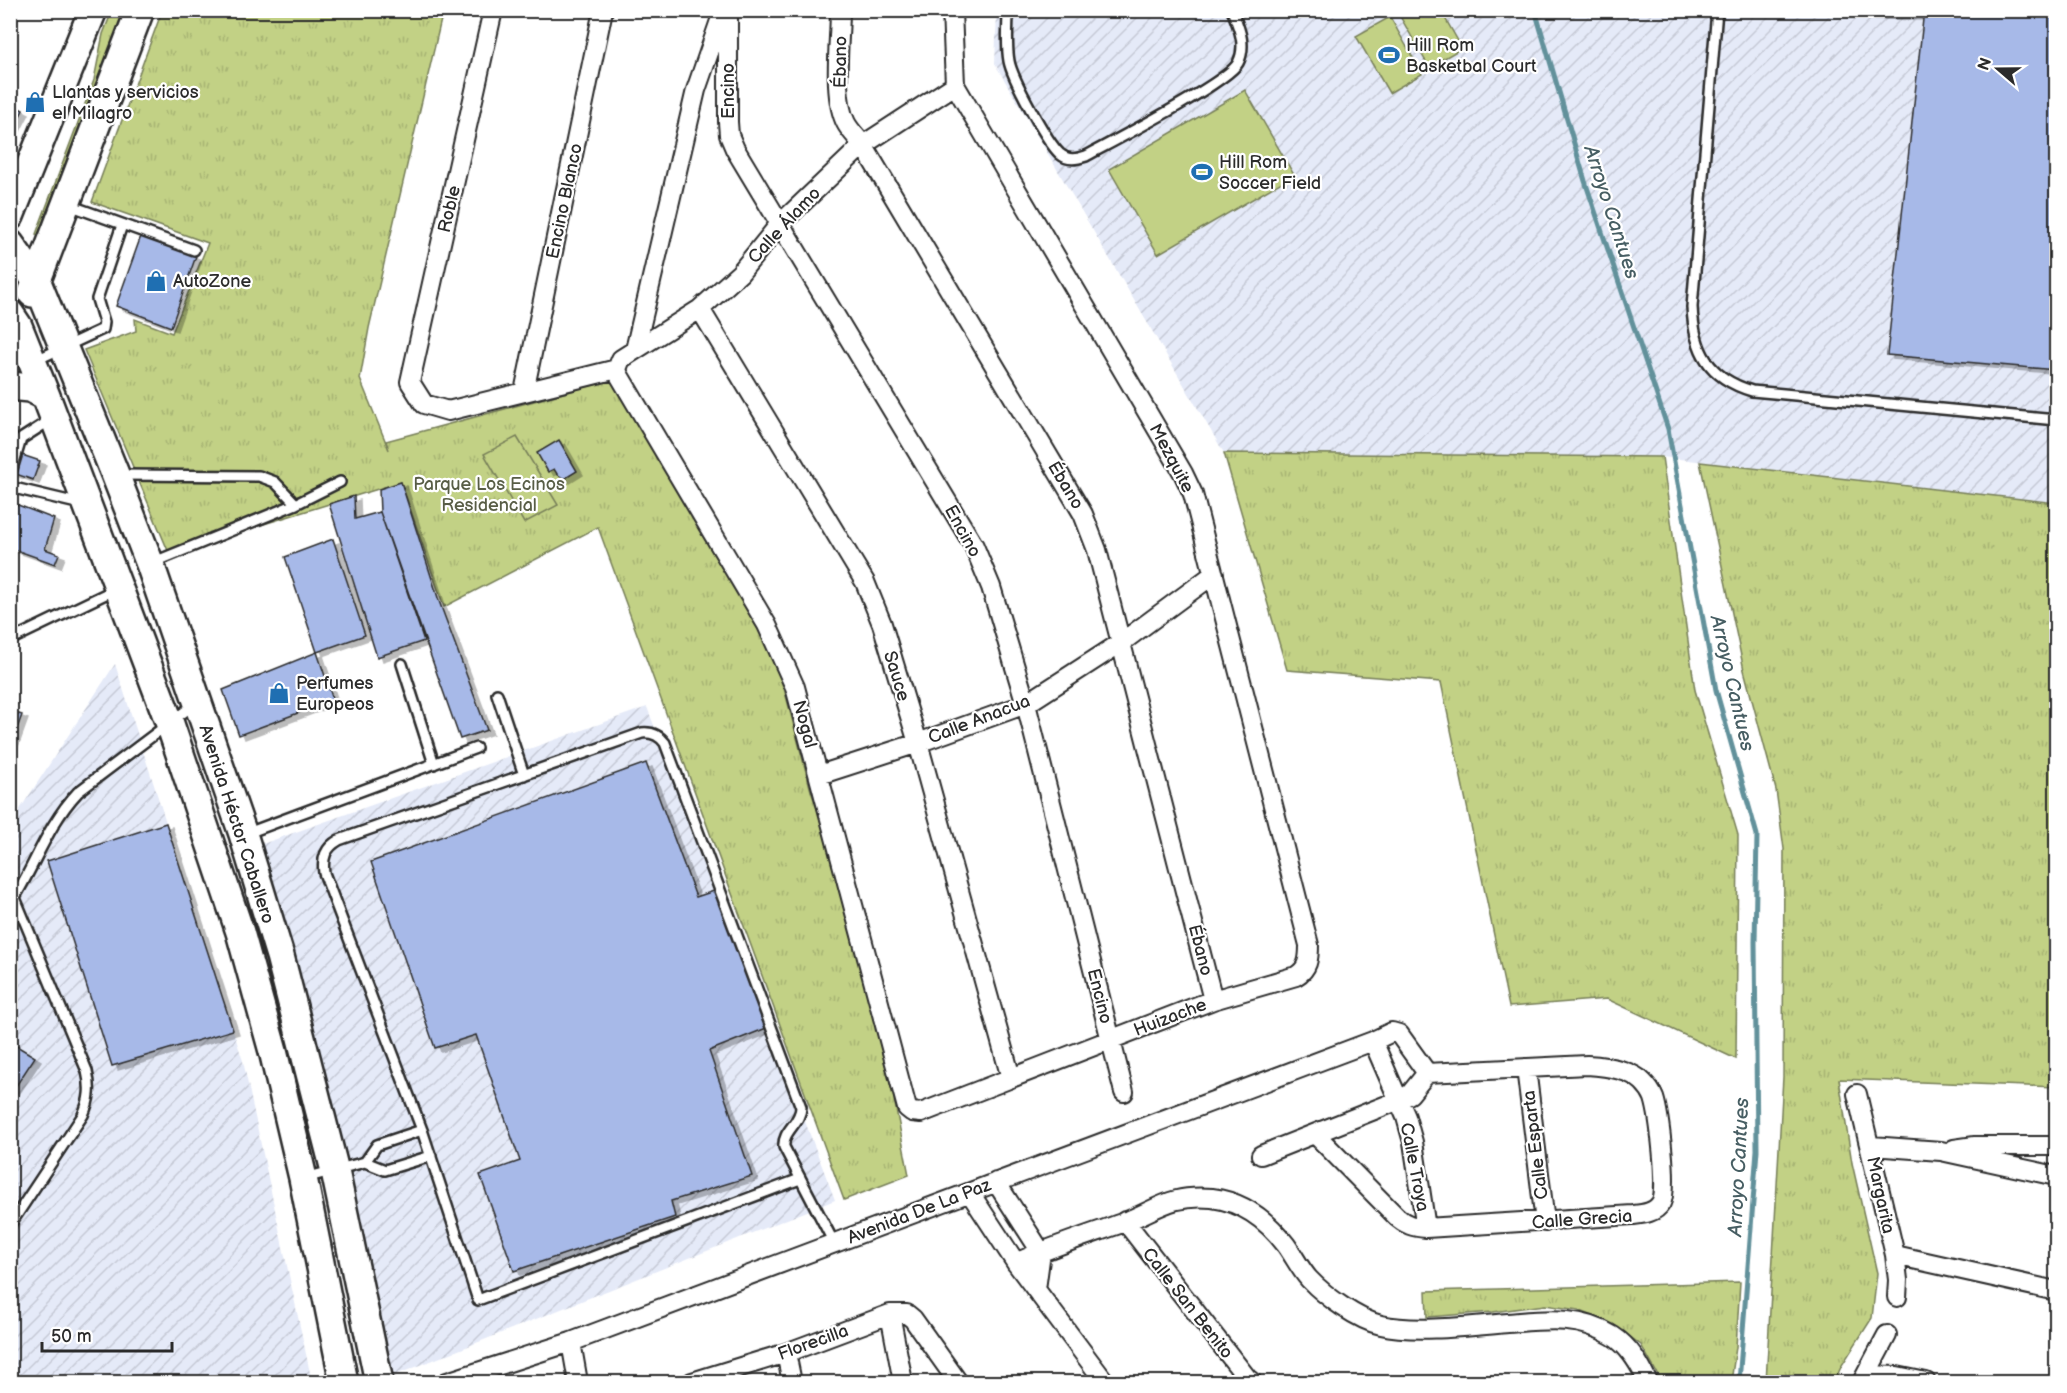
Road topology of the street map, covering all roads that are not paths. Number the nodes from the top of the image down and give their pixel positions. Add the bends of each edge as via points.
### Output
1 (93, 10) edge
2 (140, 10) edge
3 (493, 10) edge
4 (603, 10) edge
5 (724, 10) edge
6 (728, 10) edge
7 (840, 10) edge
8 (952, 10) edge
9 (1008, 10) edge
10 (1232, 10) edge
11 (1717, 10) edge
12 (955, 85) junction
13 (863, 145) junction
14 (67, 204) junction
15 (10, 216) edge
16 (122, 225) junction
17 (779, 225) junction
18 (10, 244) edge
19 (194, 250) dead end
20 (37, 282) junction
21 (700, 309) junction
22 (13, 327) edge
23 (63, 348) junction
24 (635, 350) junction
25 (32, 361) junction
26 (617, 369) junction
27 (10, 386) edge
28 (525, 392) junction
29 (50, 406) junction
30 (2056, 420) edge
31 (10, 436) edge
32 (21, 439) junction
33 (115, 474) junction
34 (10, 476) edge
35 (340, 482) dead end
36 (10, 487) edge
37 (296, 504) junction
38 (86, 505) junction
39 (150, 564) junction
40 (1214, 574) junction
41 (118, 588) junction
42 (10, 640) edge
43 (1122, 642) junction
44 (402, 664) dead end
45 (497, 694) dead end
46 (198, 701) junction
47 (1026, 704) junction
48 (170, 724) junction
49 (918, 743) junction
50 (476, 748) dead end
51 (434, 764) junction
52 (524, 775) junction
53 (819, 775) junction
54 (243, 834) junction
55 (13, 901) edge
56 (1309, 945) joint
57 (1214, 1000) junction
58 (1380, 1037) junction
59 (1111, 1039) junction
60 (1526, 1068) junction
61 (1427, 1073) junction
62 (1011, 1078) junction
63 (1124, 1092) dead end
64 (1857, 1094) dead end
65 (1397, 1101) junction
66 (912, 1112) joint
67 (422, 1130) junction
68 (1315, 1134) junction
69 (1871, 1146) junction
70 (2056, 1146) edge
71 (1941, 1151) junction
72 (431, 1155) junction
73 (1262, 1155) dead end
74 (365, 1162) junction
75 (335, 1171) junction
76 (2056, 1176) edge
77 (303, 1178) junction
78 (800, 1179) junction
79 (996, 1182) junction
80 (970, 1193) junction
81 (1125, 1221) junction
82 (1545, 1222) junction
83 (10, 1225) edge
84 (1426, 1228) junction
85 (834, 1244) junction
86 (1041, 1252) junction
87 (1895, 1255) junction
88 (1016, 1263) junction
89 (1036, 1289) junction
90 (2056, 1291) edge
91 (1897, 1297) dead end
92 (895, 1313) junction
93 (1887, 1335) dead end
94 (571, 1341) junction
95 (786, 1353) junction
96 (1864, 1379) edge
97 (1897, 1379) edge
98 (344, 1383) edge
99 (379, 1383) edge
100 (447, 1383) edge
101 (578, 1383) edge
102 (692, 1383) edge
103 (792, 1383) edge
104 (903, 1383) edge
105 (958, 1383) edge
106 (1106, 1383) edge
107 (1252, 1383) edge
108 (1648, 1383) edge
109 (1926, 1383) edge

1 - 15 main road
2 - 14 main road
3 - 28 street, Roble via 410,382 424,404 448,411
4 - 28 street, Encino Blanco
5 - 24 street via 696,90
6 - 17 street, Encino via 729,135
7 - 13 street, Ébano via 838,90 846,123
8 - 12 street, Mezquite
9 - 10 lane via 1007,46 1013,75 1047,137 1061,155 1076,160 1217,82 1237,66 1243,46
11 - 30 lane via 1692,307 1698,346 1712,368 1734,386 1752,391
12 - 13 street, Calle Álamo
12 - 40 street, Mezquite via 1183,472 1193,494
13 - 17 street, Calle Álamo
13 - 43 street, Ébano via 1083,514
14 - 16 lane
14 - 20 main road
16 - 19 lane
16 - 23 lane via 97,299 103,329
17 - 21 street, Calle Álamo via 740,273
17 - 47 street, Encino via 974,546 992,587
18 - 20 main road, Avenida Héctor Caballero
20 - 22 main road
20 - 23 main road, Avenida Héctor Caballero
21 - 24 street, Calle Álamo
21 - 49 street, Sauce via 865,582 882,624
22 - 25 main road, Avenida Héctor Caballero
23 - 25 lane
23 - 33 main road, Avenida Héctor Caballero
24 - 26 street, Calle Álamo via 621,359
25 - 29 main road, Avenida Héctor Caballero
26 - 28 street
26 - 53 street, Nogal via 767,625 795,687
27 - 29 main road via 30,388
29 - 32 lane
29 - 38 main road, Avenida Héctor Caballero
31 - 32 lane
32 - 34 lane
33 - 37 lane via 259,476 275,482
33 - 39 main road, Avenida Héctor Caballero
35 - 37 lane
36 - 38 lane
37 - 39 lane
38 - 41 main road, Avenida Héctor Caballero
39 - 46 main road, Avenida Héctor Caballero
40 - 43 street, Calle Anacua
40 - 56 street, Mezquite
41 - 42 lane
41 - 48 main road, Avenida Héctor Caballero
43 - 47 street, Calle Anacua
43 - 57 street, Ébano
44 - 51 lane
45 - 52 lane
46 - 48 lane
46 - 54 main road, Avenida Héctor Caballero
47 - 49 street, Calle Anacua
47 - 59 street, Encino
48 - 55 lane via 66,805
48 - 77 main road, Avenida Héctor Caballero via 240,932
49 - 53 street, Calle Anacua
49 - 62 street, Sauce
50 - 51 lane
51 - 54 lane
52 - 67 lane via 339,840 325,852 324,873
52 - 78 lane via 642,733 654,734 665,743 801,1107 800,1116 783,1142
53 - 66 street, Nogal via 904,1103
54 - 75 main road, Avenida Héctor Caballero via 280,956
55 - 83 lane via 91,1088 83,1115
56 - 57 street, Huizache via 1306,967 1296,976
57 - 59 street, Huizache
58 - 61 street via 1392,1032 1399,1034
58 - 65 street, Calle Troya
58 - 79 street, Avenida De La Paz
59 - 62 street, Huizache
59 - 63 street, Encino
60 - 61 street, Calle Grecia
60 - 82 street, Calle Esparta
60 - 82 street, Calle Grecia via 1603,1066 1633,1075 1653,1096 1661,1140 1664,1183 1662,1202 1656,1209 1646,1214
61 - 65 street via 1410,1094
62 - 66 street, Huizache via 921,1113
64 - 69 street, Margarita
65 - 68 street
65 - 84 street, Calle Troya via 1413,1142
67 - 72 lane
67 - 74 lane via 376,1145
68 - 73 street
68 - 84 street, Calle Grecia via 1402,1223
69 - 71 street
69 - 87 street, Margarita
70 - 71 street via 1975,1146
71 - 76 street
72 - 74 lane via 385,1170
72 - 78 lane via 478,1300
74 - 75 lane
75 - 77 lane
75 - 99 main road, Avenida Héctor Caballero
77 - 98 main road, Avenida Héctor Caballero
78 - 85 lane
79 - 80 street, Avenida De La Paz
79 - 86 street
80 - 85 street, Avenida De La Paz
80 - 88 street
81 - 86 street
81 - 107 street, Calle San Benito
81 - 108 street via 1177,1200 1230,1201 1263,1219 1309,1279 1330,1297 1378,1325 1397,1328 1557,1318 1583,1323 1613,1336 1628,1349
82 - 84 street, Calle Grecia
85 - 94 street, Avenida De La Paz
86 - 88 street
86 - 89 street
87 - 90 street
87 - 91 street, Margarita
88 - 89 street
89 - 106 street
92 - 95 street, Florecilla
92 - 104 street
92 - 105 street via 913,1319
93 - 96 street
94 - 100 street, Avenida De La Paz
94 - 101 street
95 - 102 street, Florecilla
95 - 103 street
96 - 97 street
97 - 109 street

